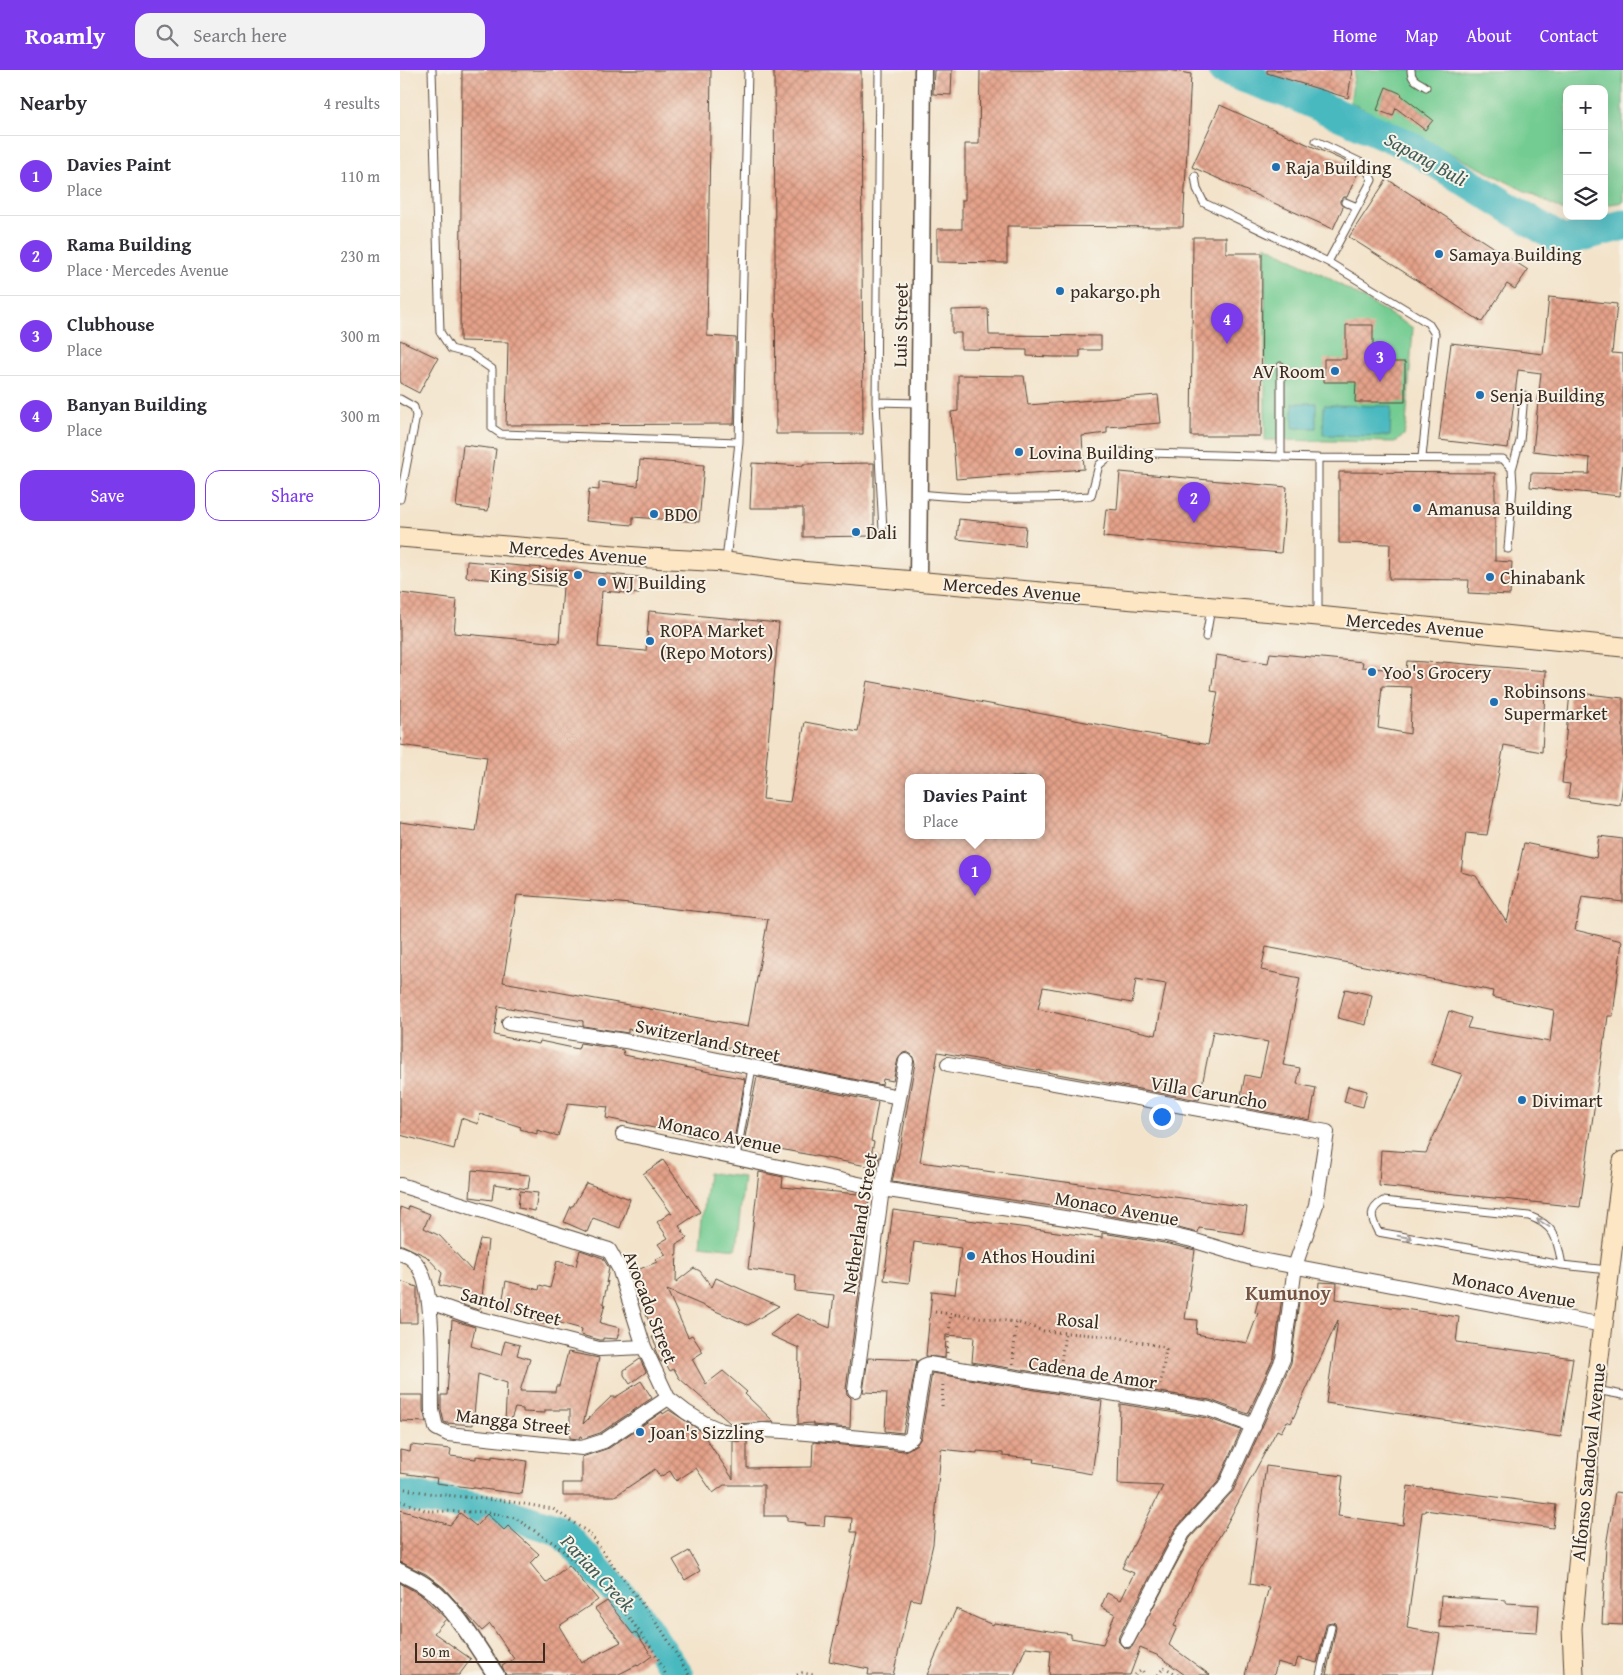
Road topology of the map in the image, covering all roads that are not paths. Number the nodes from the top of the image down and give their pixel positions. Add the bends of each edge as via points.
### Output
1 (432, 70) edge
2 (748, 70) edge
3 (879, 70) edge
4 (923, 70) edge
5 (1411, 70) edge
6 (1426, 87) dead end
7 (1316, 141) dead end
8 (1196, 176) dead end
9 (1344, 202) dead end
10 (1357, 207) junction
11 (1328, 262) junction
12 (1282, 366) dead end
13 (1524, 395) dead end
14 (400, 399) edge
15 (876, 402) junction
16 (919, 404) junction
17 (739, 442) junction
18 (1281, 456) junction
19 (1422, 457) junction
20 (1318, 458) junction
21 (1512, 469) junction
22 (918, 494) junction
23 (400, 499) edge
24 (883, 530) dead end
25 (400, 537) edge
26 (1508, 548) dead end
27 (726, 562) junction
28 (918, 580) junction
29 (1211, 607) junction
30 (1318, 616) junction
31 (1206, 637) dead end
32 (1623, 647) edge
33 (509, 1023) dead end
34 (906, 1061) dead end
35 (948, 1064) dead end
36 (752, 1068) junction
37 (899, 1098) junction
38 (623, 1134) dead end
39 (736, 1157) junction
40 (1623, 1161) edge
41 (400, 1185) edge
42 (882, 1189) junction
43 (400, 1253) edge
44 (1562, 1265) junction
45 (1295, 1266) junction
46 (1610, 1271) junction
47 (430, 1302) junction
48 (1603, 1325) junction
49 (644, 1347) junction
50 (855, 1390) dead end
51 (1595, 1390) junction
52 (1623, 1395) edge
53 (668, 1398) junction
54 (1254, 1426) junction
55 (735, 1433) joint
56 (400, 1572) edge
57 (1331, 1627) dead end
58 (1127, 1640) dead end
59 (496, 1675) edge
60 (1320, 1675) edge
61 (1574, 1675) edge

1 - 17 lane via 440,332 451,349 470,354 492,369 492,428 501,434
2 - 17 lane
3 - 15 lane
4 - 16 street, Luis Street
5 - 6 lane via 1411,77
7 - 10 lane via 1364,164 1372,180
8 - 11 lane via 1197,189 1204,203
9 - 10 lane
10 - 11 lane
11 - 19 lane via 1428,323 1435,334
12 - 18 lane
13 - 21 lane via 1520,441
14 - 23 lane via 414,407 416,416
15 - 16 lane
15 - 24 lane
16 - 22 street, Luis Street
17 - 27 lane
18 - 20 lane
18 - 22 lane via 1114,452 1099,464 1091,496 1021,500
19 - 20 lane
19 - 21 lane via 1503,459
20 - 30 lane
21 - 26 lane
22 - 28 street, Luis Street
25 - 27 main road, Mercedes Avenue
27 - 28 main road, Mercedes Avenue
28 - 29 main road, Mercedes Avenue
29 - 30 main road, Mercedes Avenue
29 - 31 lane
30 - 32 main road, Mercedes Avenue
33 - 36 street, Switzerland Street via 625,1041
34 - 37 street, Netherland Street
35 - 45 street, Villa Caruncho via 1327,1132 1316,1205
36 - 37 street, Switzerland Street
36 - 39 lane
37 - 42 street, Netherland Street
38 - 39 street, Monaco Avenue
39 - 42 street, Monaco Avenue
40 - 46 main road, Alfonso Sandoval Avenue
41 - 49 street, Avocado Street via 609,1250 619,1268
42 - 45 street, Monaco Avenue via 1166,1234 1256,1259
42 - 50 street, Netherland Street
43 - 47 street via 411,1257 419,1266
44 -> 44 lane via 1558,1242 1551,1229 1542,1221 1528,1216 1383,1201 1372,1212 1378,1232
44 - 46 lane
45 - 48 street, Monaco Avenue
45 - 54 street via 1283,1359
46 - 48 main road, Alfonso Sandoval Avenue
47 - 49 street, Santol Street via 472,1317 599,1349
47 - 53 street, Mangga Street via 432,1410 436,1428 448,1434 582,1448 604,1441
48 - 51 main road, Alfonso Sandoval Avenue
49 - 53 street, Avocado Street
51 - 52 lane
51 - 61 main road, Alfonso Sandoval Avenue via 1572,1628
53 - 55 street, Avocado Street via 704,1422
54 - 55 street, Cadena de Amor via 1209,1409 929,1364 924,1365 912,1438 904,1442 784,1431
54 - 58 street via 1225,1487 1183,1534
56 - 59 street via 428,1587 443,1602
57 - 60 lane

